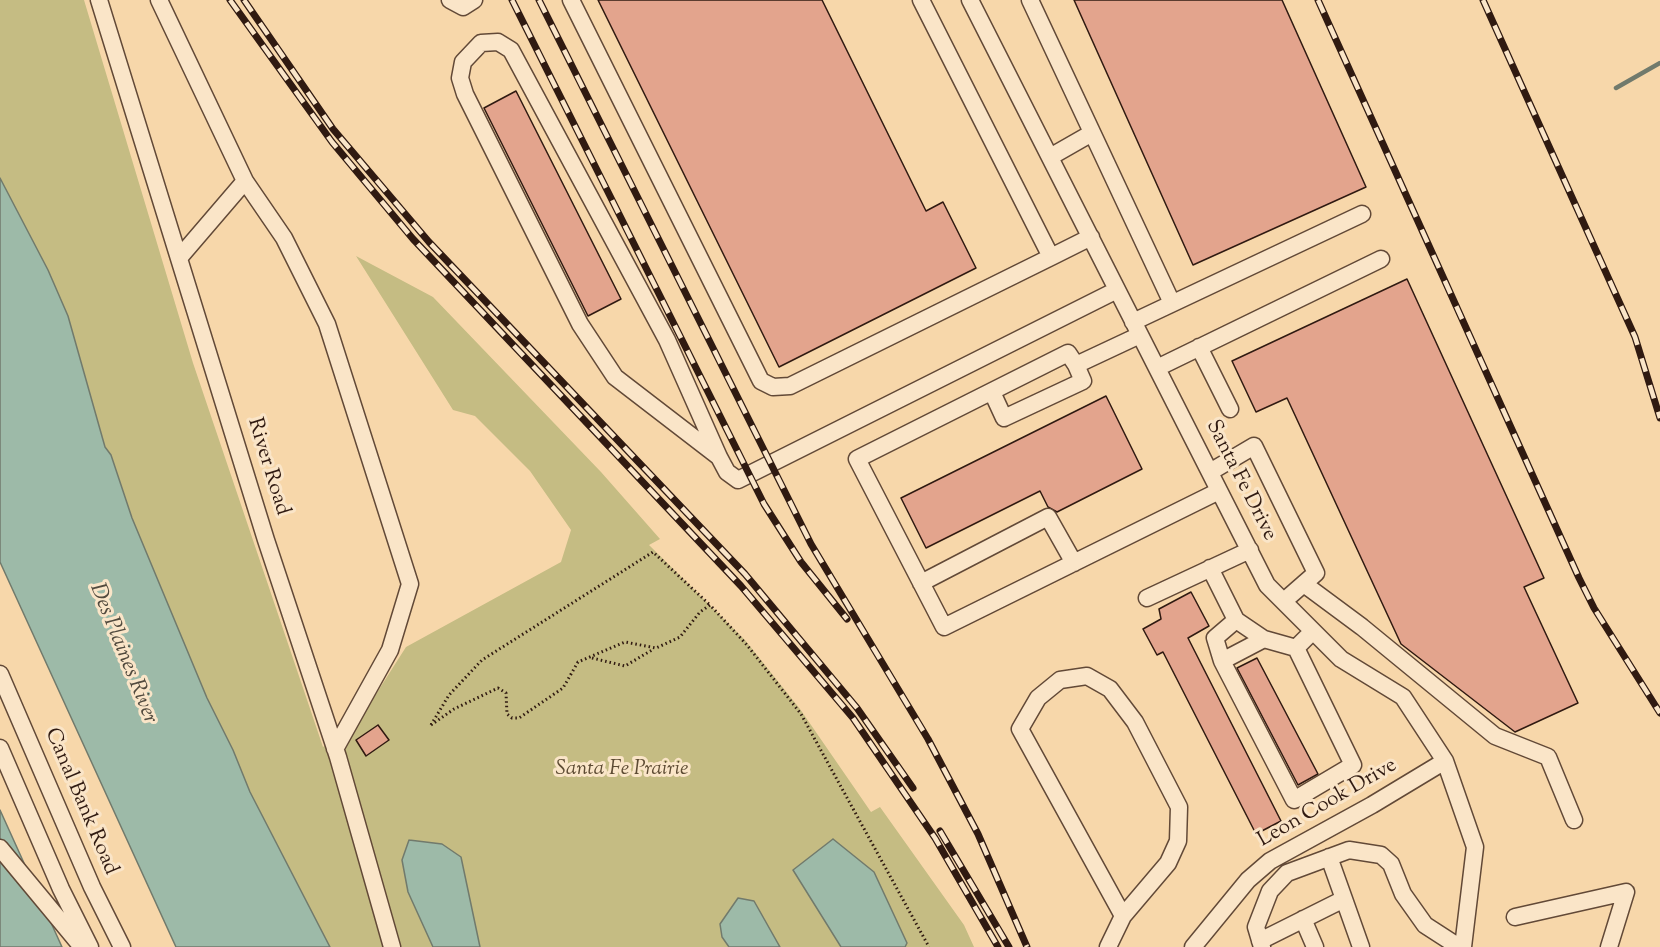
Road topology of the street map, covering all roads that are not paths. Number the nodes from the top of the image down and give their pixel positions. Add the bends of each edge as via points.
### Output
1 (99, 0) edge
2 (159, 0) edge
3 (450, 0) edge
4 (474, 0) edge
5 (571, 0) edge
6 (921, 0) edge
7 (970, 0) edge
8 (1030, 0) edge
9 (1092, 133) junction
10 (1050, 157) junction
11 (246, 181) junction
12 (1362, 214) dead end
13 (1091, 237) junction
14 (1051, 257) junction
15 (179, 258) junction
16 (1381, 259) dead end
17 (1118, 290) junction
18 (1172, 303) junction
19 (1137, 328) junction
20 (1199, 347) junction
21 (1076, 366) junction
22 (1157, 368) junction
23 (992, 392) junction
24 (1230, 409) dead end
25 (719, 456) junction
26 (1210, 472) junction
27 (1219, 491) junction
28 (1250, 550) junction
29 (1074, 563) junction
30 (1210, 568) junction
31 (921, 583) junction
32 (1304, 584) junction
33 (1147, 598) dead end
34 (1284, 602) junction
35 (1236, 620) junction
36 (1313, 631) junction
37 (1264, 639) junction
38 (1296, 648) junction
39 (1222, 661) junction
40 (0, 674) edge
41 (0, 686) edge
42 (11, 700) junction
43 (335, 749) junction
44 (2, 753) edge
45 (1445, 761) junction
46 (1574, 820) dead end
47 (0, 848) edge
48 (1329, 857) junction
49 (1344, 899) junction
50 (1123, 916) junction
51 (1515, 917) dead end
52 (1303, 919) junction
53 (1261, 944) edge
54 (82, 947) edge
55 (90, 947) edge
56 (122, 947) edge
57 (392, 947) edge
58 (1108, 947) edge
59 (1193, 947) edge
60 (1315, 947) edge
61 (1361, 947) edge
62 (1461, 947) edge
63 (1609, 947) edge

1 - 15 street, River Road
2 - 11 street
3 - 4 street via 463,7
5 - 14 street via 761,381 774,387 790,386
6 - 14 street
7 - 10 street, Santa Fe Drive
8 - 9 street
9 - 10 street
9 - 18 street
10 - 13 street, Santa Fe Drive
11 - 15 street
11 - 43 street via 284,238 327,324 410,584 390,650
12 - 18 street
13 - 14 street
13 - 17 street, Santa Fe Drive
15 - 43 street, River Road
16 - 20 street
17 - 19 street, Santa Fe Drive
17 - 25 street via 750,476 738,480 726,472
18 - 19 street
19 - 21 street
19 - 22 street, Santa Fe Drive
20 - 22 street
20 - 24 street
21 - 23 street via 1068,353
21 - 23 street via 1083,381 1004,418
22 - 26 street, Santa Fe Drive
23 - 31 street via 857,459
25 - 25 street via 667,340 512,50 498,42 482,43 463,62 460,78 465,94 580,324 615,377
26 - 27 street, Santa Fe Drive
26 - 32 street via 1254,446 1316,573
27 - 28 street, Santa Fe Drive
27 - 29 street
28 - 30 street
28 - 34 street, Santa Fe Drive via 1267,585
29 - 31 street via 944,627
29 - 31 street via 1048,517
30 - 33 street
30 - 35 street
32 - 34 street
32 - 46 street via 1495,736 1548,757
34 - 36 street, Santa Fe Drive
35 - 37 street
35 - 39 street via 1215,638
36 - 38 street
36 - 45 street, Santa Fe Drive via 1341,658 1403,698
37 - 38 street
37 - 39 street
38 - 39 street via 1353,765 1294,800
40 - 42 street, Canal Bank Road
41 - 42 street
42 - 56 street, Canal Bank Road
43 - 57 street, River Road
44 - 55 street
45 - 59 street, Leon Cook Drive via 1270,861 1248,879
45 - 62 street, Santa Fe Drive via 1474,848
47 - 54 street
48 - 49 street
48 - 53 street via 1287,873 1270,891 1256,927
48 - 62 street via 1349,850 1381,855 1391,864 1403,894 1425,925
49 - 52 street
49 - 61 street
50 - 50 street via 1168,863 1178,841 1179,807 1135,722 1110,689 1087,676 1060,680 1038,698 1020,729
50 - 58 street
51 - 63 street via 1626,892
52 - 53 street
52 - 60 street

